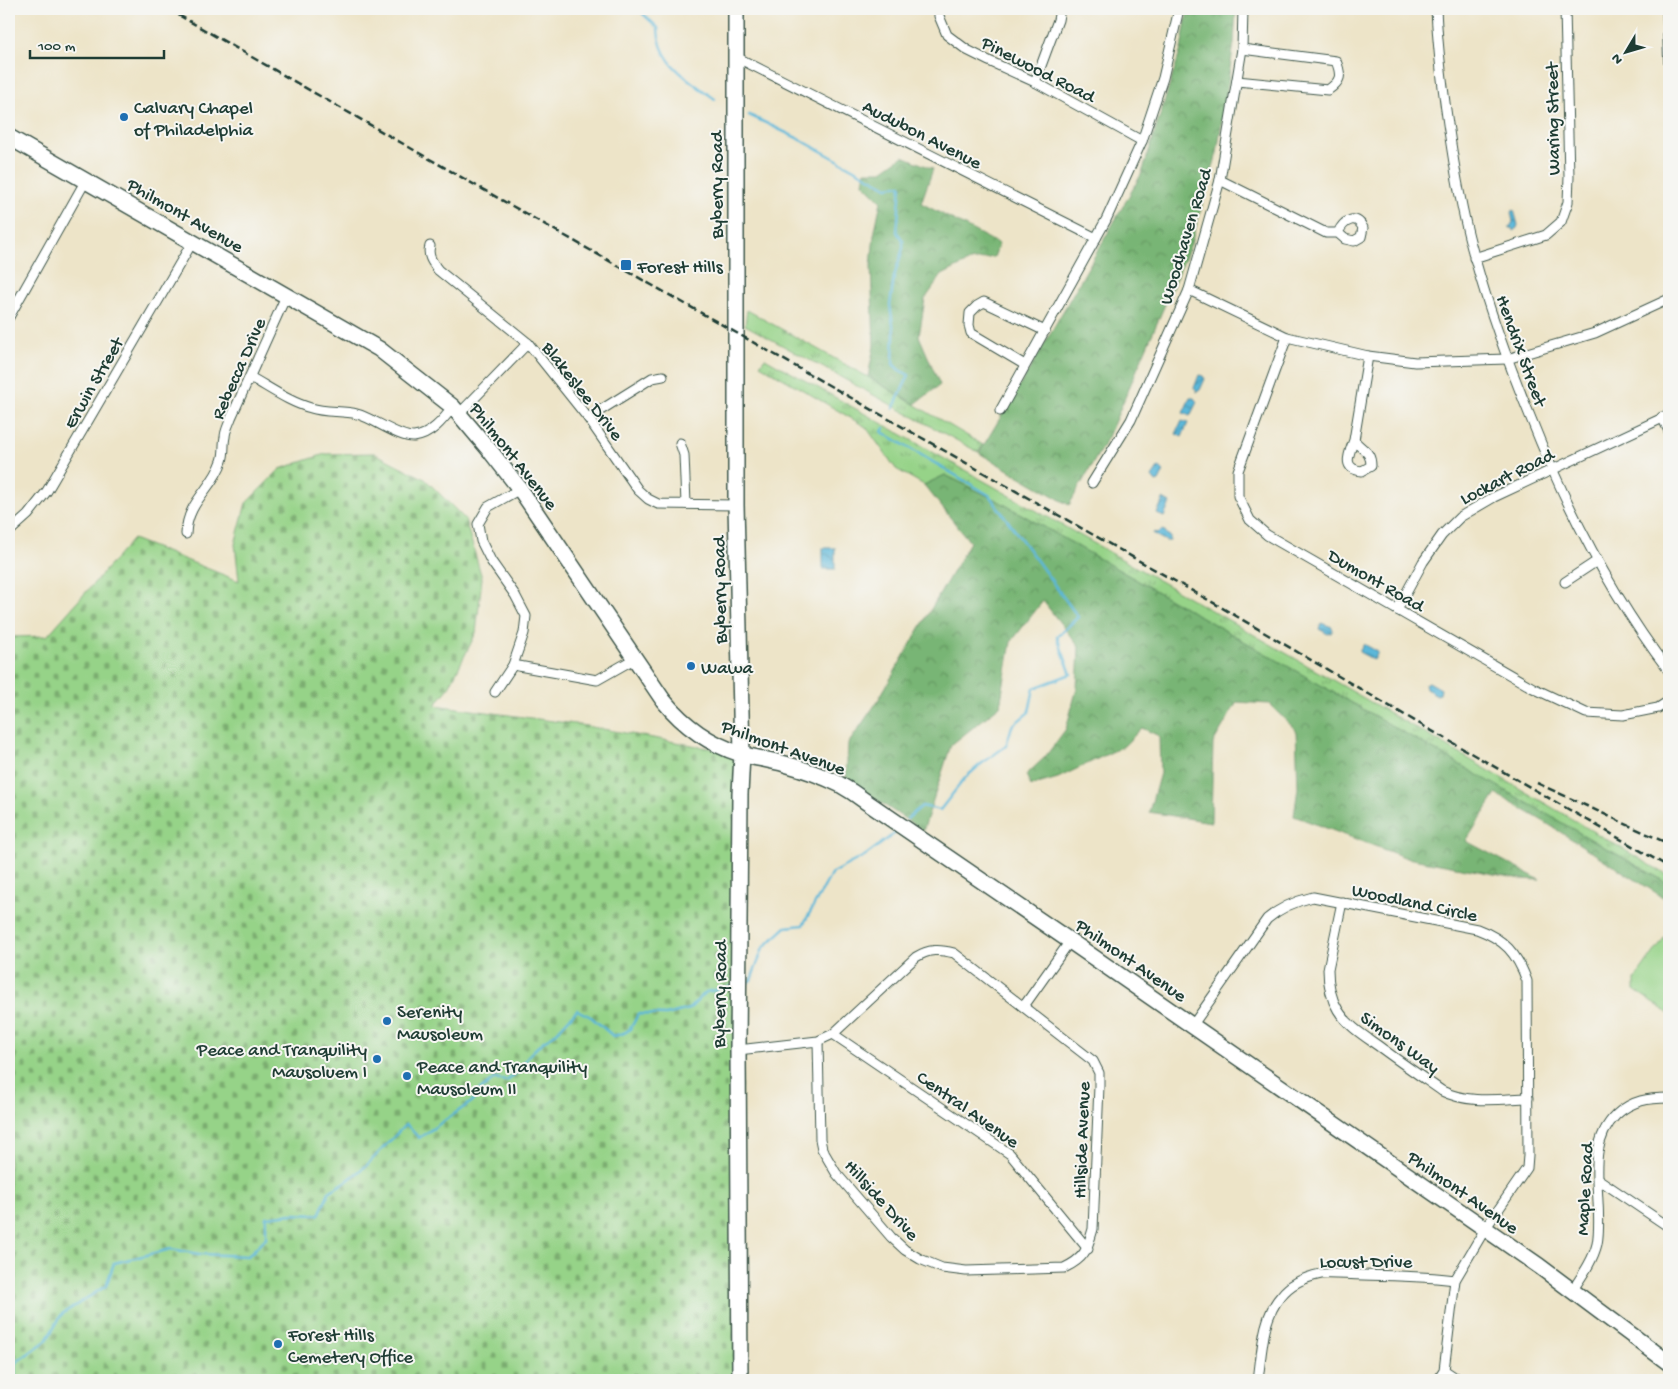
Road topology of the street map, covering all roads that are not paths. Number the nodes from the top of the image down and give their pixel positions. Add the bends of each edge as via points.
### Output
1 (736, 9) edge
2 (939, 9) edge
3 (1060, 9) edge
4 (1178, 9) edge
5 (1244, 9) edge
6 (1436, 9) edge
7 (1565, 9) edge
8 (1666, 9) edge
9 (1242, 49) junction
10 (736, 57) junction
11 (1669, 77) edge
12 (1035, 82) junction
13 (1237, 82) junction
14 (9, 136) edge
15 (1142, 141) junction
16 (86, 180) junction
17 (1220, 180) junction
18 (1338, 233) dead end
19 (1096, 238) junction
20 (193, 241) junction
21 (430, 246) dead end
22 (1474, 258) junction
23 (1189, 290) junction
24 (286, 296) junction
25 (1669, 299) edge
26 (9, 317) edge
27 (1045, 331) junction
28 (1286, 337) junction
29 (528, 343) junction
30 (1368, 356) junction
31 (1506, 359) junction
32 (1025, 365) junction
33 (663, 376) dead end
34 (250, 377) junction
35 (456, 411) junction
36 (1000, 411) dead end
37 (1666, 416) edge
38 (588, 418) junction
39 (1669, 431) edge
40 (1354, 440) dead end
41 (680, 443) dead end
42 (1551, 470) junction
43 (1092, 484) dead end
44 (520, 489) junction
45 (686, 504) junction
46 (736, 505) junction
47 (9, 532) edge
48 (186, 534) dead end
49 (1597, 561) junction
50 (1565, 582) dead end
51 (1397, 610) junction
52 (634, 660) junction
53 (513, 664) junction
54 (1669, 671) edge
55 (495, 692) dead end
56 (1669, 701) edge
57 (742, 754) junction
58 (1342, 902) junction
59 (1070, 940) junction
60 (1024, 1006) junction
61 (1192, 1026) junction
62 (834, 1034) junction
63 (818, 1041) junction
64 (738, 1050) junction
65 (1528, 1098) junction
66 (1669, 1098) edge
67 (1598, 1178) junction
68 (1669, 1227) edge
69 (1485, 1230) junction
70 (1088, 1249) junction
71 (1455, 1280) junction
72 (1572, 1291) junction
73 (1669, 1363) edge
74 (1444, 1370) junction
75 (740, 1380) edge
76 (1258, 1380) edge
77 (1437, 1380) edge
78 (1459, 1380) edge

1 - 10 main road, Byberry Road
2 - 12 street, Pinewood Road via 947,35 967,50
3 - 12 street
4 - 15 street via 1163,78
5 - 9 street, Woodhaven Road
6 - 22 street, Hendrix Street via 1443,90 1459,194
7 - 22 street, Waring Street via 1569,176 1568,202 1561,222 1546,235
8 - 11 street
9 - 13 street, Woodhaven Road
9 - 13 street via 1336,61 1340,77 1328,90
10 - 19 street, Audubon Avenue
10 - 46 main road, Byberry Road
12 - 15 street, Pinewood Road
13 - 17 street, Woodhaven Road
14 - 16 main road, Philmont Avenue
15 - 19 street
16 - 20 main road, Philmont Avenue
16 - 26 street
17 - 18 street via 1326,233
17 - 23 street, Woodhaven Road
19 - 27 street
20 - 24 main road, Philmont Avenue
20 - 47 street, Erwin Street via 48,491
21 - 29 street, Blakeslee Drive via 431,260 438,270
22 - 31 street, Hendrix Street
23 - 28 street
23 - 43 street, Woodhaven Road via 1131,420
24 - 34 street, Rebecca Drive
24 - 35 main road, Philmont Avenue via 379,348
25 - 31 street via 1595,333
27 - 32 street
27 - 32 street via 984,302 970,313 971,333
28 - 30 street
28 - 51 street, Dumont Road via 1238,471 1238,496 1250,520 1267,535
29 - 35 street
29 - 38 street, Blakeslee Drive
30 - 31 street via 1416,362
30 - 40 street
31 - 42 street, Hendrix Street
32 - 36 street
33 - 38 street via 652,378
34 - 35 street via 313,409 357,414 412,437 424,435
34 - 48 street, Rebecca Drive via 224,436 223,460 190,513
35 - 44 main road, Philmont Avenue
37 - 39 street
37 - 42 street, Lockart Road
38 - 45 street, Blakeslee Drive via 638,490 648,499 658,504
41 - 45 street via 684,455
42 - 49 street, Hendrix Street
42 - 51 street, Lockart Road via 1460,517 1423,562
44 - 52 main road, Philmont Avenue
44 - 53 street via 488,507 478,524 481,541 526,616 524,633
45 - 46 street, Blakeslee Drive
46 - 57 main road, Byberry Road
49 - 50 street
49 - 54 street, Hendrix Street via 1646,641
51 - 56 street, Dumont Road via 1533,688 1586,713 1623,715 1658,708
52 - 53 street via 597,680
52 - 57 main road, Philmont Avenue via 681,720 714,744
53 - 55 street
57 - 59 main road, Philmont Avenue via 785,764 839,784
57 - 64 main road, Byberry Road
58 - 61 street, Woodland Circle via 1313,897 1276,911 1267,919
58 - 65 street, Woodland Circle via 1477,929 1505,944 1519,961 1527,981
58 - 65 street, Simons Way via 1328,978 1338,1010 1351,1026 1451,1095 1474,1100
59 - 60 street
59 - 61 main road, Philmont Avenue
60 - 62 street, Hillside Avenue via 954,953 938,949 916,957
60 - 70 street, Hillside Avenue via 1093,1061 1099,1073 1093,1229
61 - 69 main road, Philmont Avenue
62 - 63 street, Hillside Avenue
62 - 70 street, Central Avenue via 1010,1154
63 - 64 street, Hillside Avenue
63 - 70 street, Hillside Drive via 820,1139 825,1157 876,1221 905,1250 942,1268 966,1271 1064,1268
64 - 75 main road, Byberry Road
65 - 69 street, Woodland Circle via 1527,1168
66 - 67 street, Maple Road via 1639,1101 1614,1117 1600,1138
67 - 68 street
67 - 72 street, Maple Road via 1597,1244 1594,1255
69 - 71 street, Woodland Circle
69 - 72 main road, Philmont Avenue
71 - 74 street
71 - 76 street, Locust Drive via 1430,1276 1322,1274 1299,1282 1287,1289 1273,1307
72 - 73 main road, Philmont Avenue
74 - 77 street
74 - 78 street

